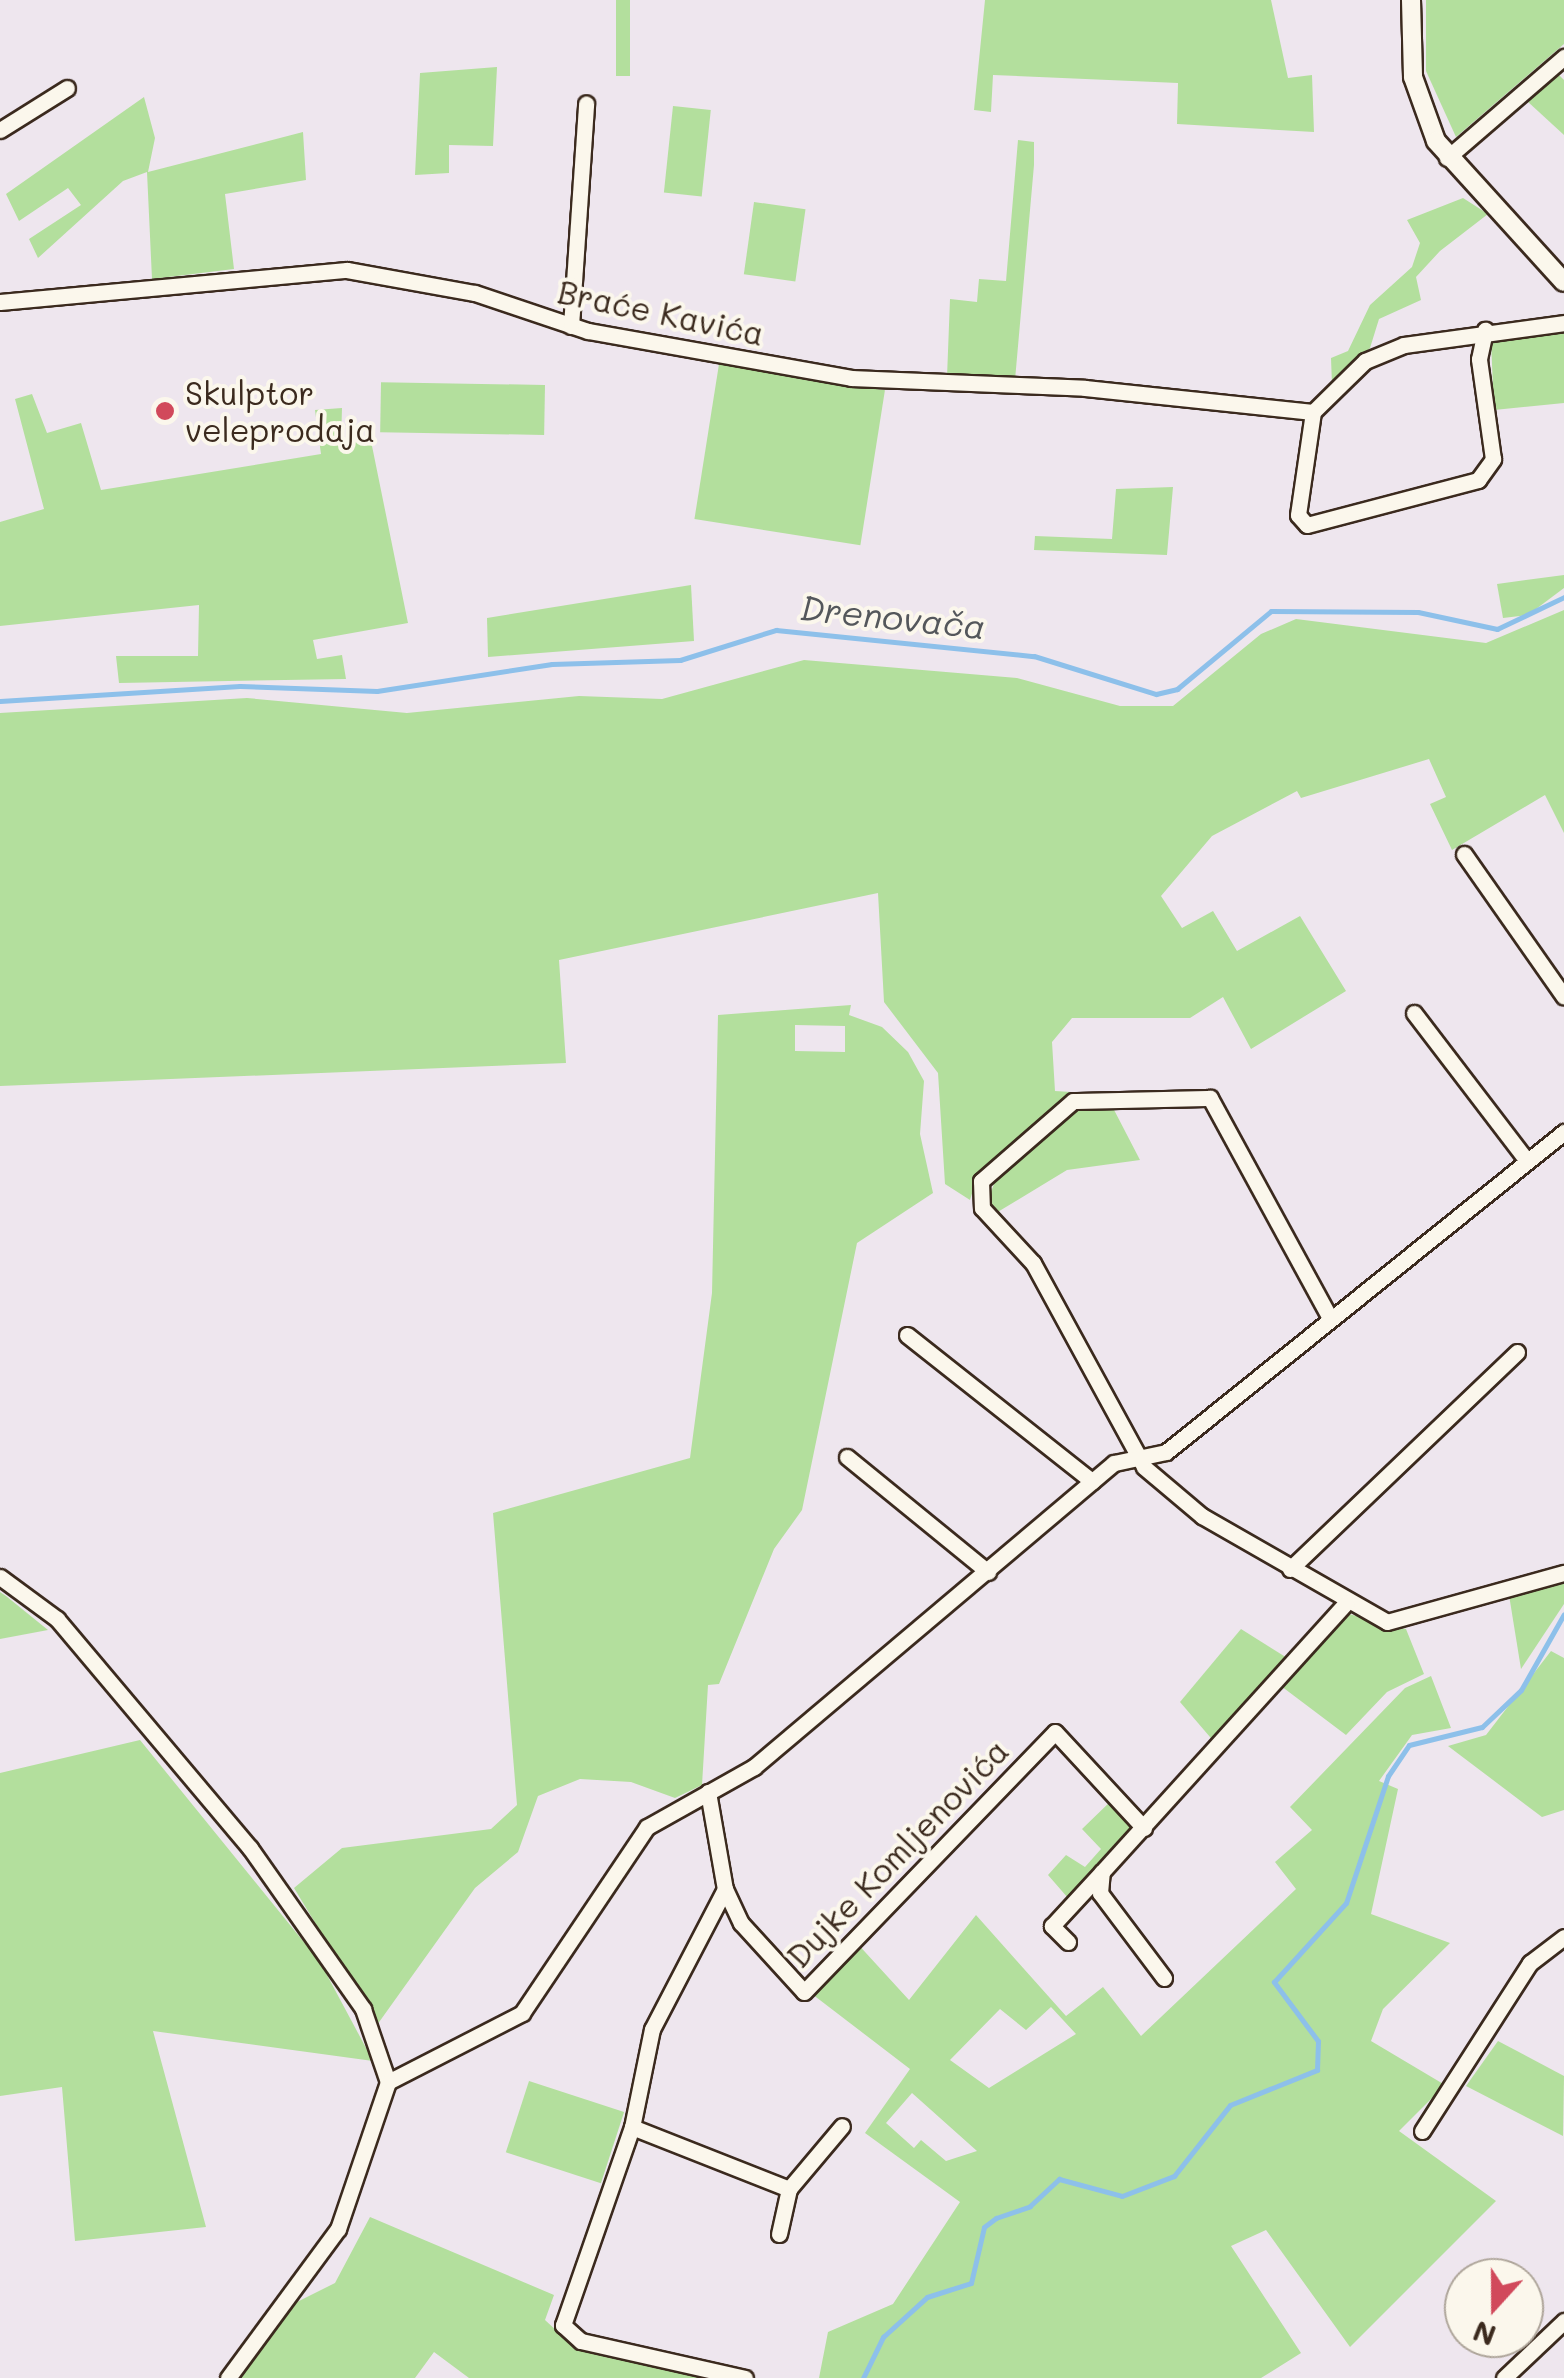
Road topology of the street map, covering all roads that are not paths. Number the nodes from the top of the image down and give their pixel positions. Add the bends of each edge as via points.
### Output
1 (1411, 0) edge
2 (1564, 57) edge
3 (67, 88) dead end
4 (586, 104) dead end
5 (0, 130) edge
6 (1447, 158) junction
7 (1564, 282) edge
8 (0, 302) edge
9 (1564, 323) edge
10 (572, 326) junction
11 (1485, 330) junction
12 (1313, 412) junction
13 (1464, 854) dead end
14 (1564, 997) edge
15 (1414, 1012) dead end
16 (1564, 1132) edge
17 (1524, 1157) junction
18 (1330, 1318) junction
19 (907, 1334) dead end
20 (1517, 1352) dead end
21 (847, 1458) dead end
22 (1141, 1458) junction
23 (1092, 1481) junction
24 (1290, 1569) junction
25 (988, 1572) junction
26 (1564, 1573) edge
27 (0, 1577) edge
28 (1346, 1603) junction
29 (708, 1792) junction
30 (1144, 1828) junction
31 (1102, 1872) junction
32 (725, 1889) junction
33 (1564, 1937) edge
34 (1068, 1942) dead end
35 (1164, 1978) dead end
36 (388, 2082) junction
37 (632, 2126) junction
38 (842, 2126) dead end
39 (1422, 2131) dead end
40 (789, 2189) junction
41 (779, 2234) dead end
42 (1564, 2321) edge
43 (228, 2378) edge
44 (745, 2378) edge
45 (1504, 2378) edge

1 - 6 street via 1413,78
2 - 6 street
3 - 5 street
4 - 10 street
6 - 7 street
8 - 10 street, Braće Kavića via 322,268 475,293
9 - 11 street
10 - 12 street, Braće Kavića via 851,378 1085,388
11 - 12 street via 1377,354
11 - 12 street via 1479,359 1492,459 1478,480 1307,525 1298,515
13 - 14 street
15 - 17 street
16 - 17 street
17 - 18 street
18 - 22 street via 1174,1446
18 - 22 street via 1210,1098 1093,1097 1051,1115 990,1165 980,1200 1033,1263
19 - 23 street
20 - 24 street
21 - 25 street
22 - 23 street via 1114,1463
22 - 24 street via 1202,1516
23 - 25 street
24 - 28 street
25 - 29 street via 754,1768
26 - 28 street via 1406,1621
27 - 36 street via 68,1630 250,1848 372,2025
28 - 30 street
29 - 32 street, Dujke Komljenovića
29 - 36 street via 647,1828 522,2013
30 - 31 street
30 - 32 street, Dujke Komljenovića via 1055,1732 804,1992 750,1940
31 - 34 street via 1052,1926
31 - 35 street via 1100,1893
32 - 37 street via 652,2029
33 - 39 street via 1530,1963
36 - 43 street via 338,2229
37 - 40 street
37 - 44 street via 563,2326 581,2341
38 - 40 street
40 - 41 street
42 - 45 street

